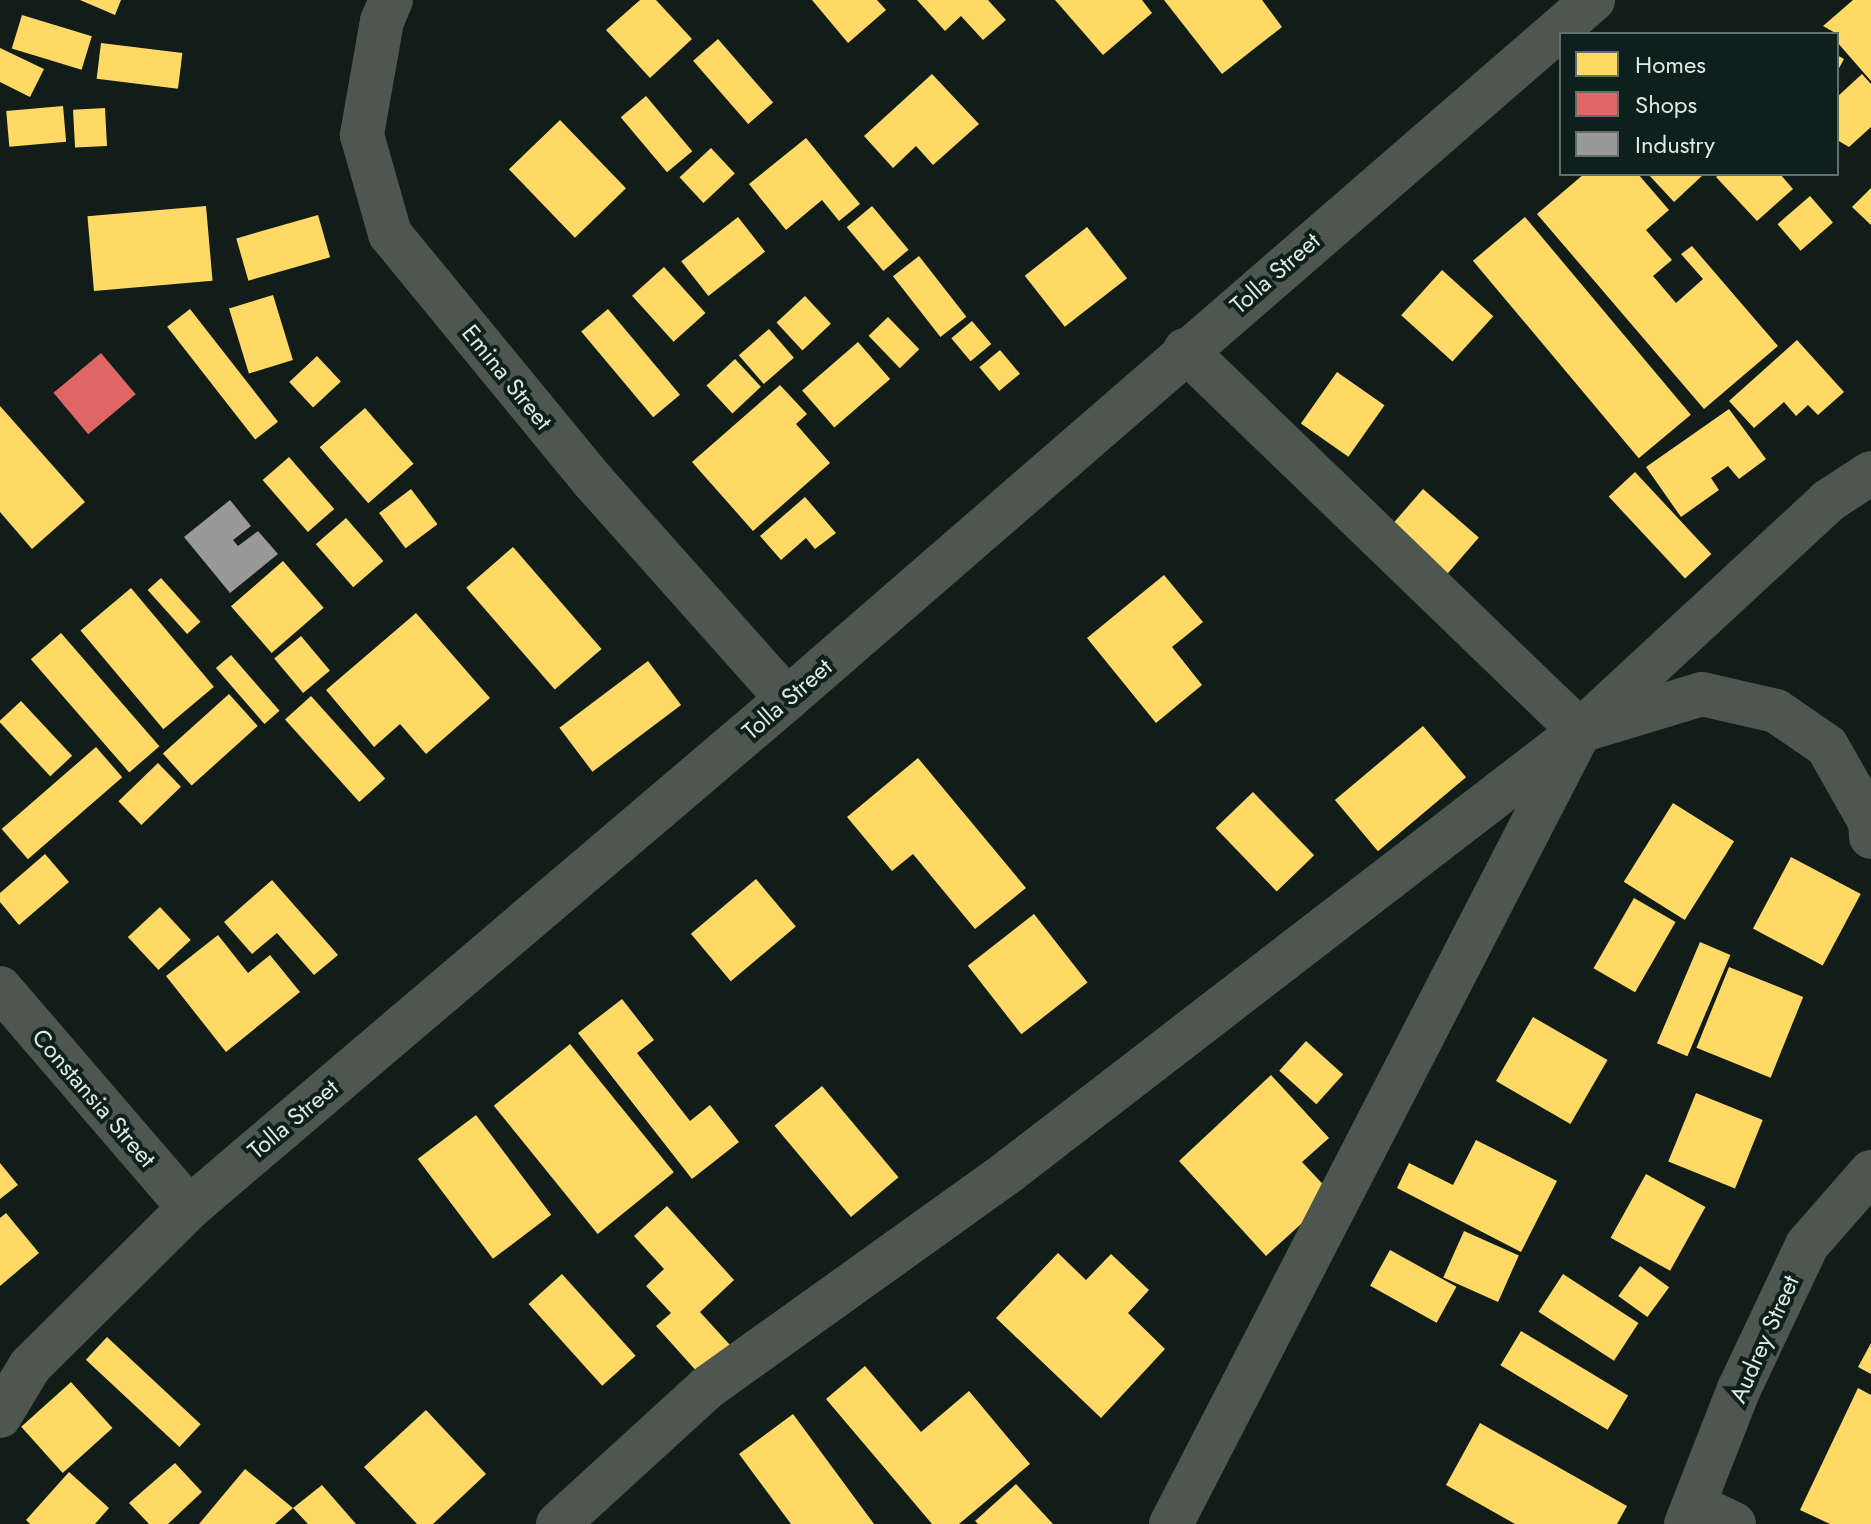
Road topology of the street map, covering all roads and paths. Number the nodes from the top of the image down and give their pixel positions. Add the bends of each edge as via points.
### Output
1 (391, 0) edge
2 (1593, 0) edge
3 (1185, 350) junction
4 (1871, 473) edge
5 (787, 699) junction
6 (1580, 731) junction
7 (1871, 827) edge
8 (0, 988) edge
9 (1871, 1172) edge
10 (189, 1208) junction
11 (0, 1416) edge
12 (1705, 1518) edge
13 (558, 1524) edge
14 (1171, 1524) edge

1 - 5 street, Emina Street via 382,21 362,135 390,234 593,481
2 - 3 street, Tolla Street
3 - 5 street, Tolla Street
3 - 6 street
4 - 6 street via 1828,501
5 - 10 street, Tolla Street
6 - 7 street via 1702,694 1776,711 1827,746
6 - 13 street via 1008,1172 708,1387
6 - 14 street
8 - 10 street, Constansia Street
9 - 12 street, Audrey Street via 1807,1245 1739,1389
10 - 11 street, Tolla Street via 30,1366

